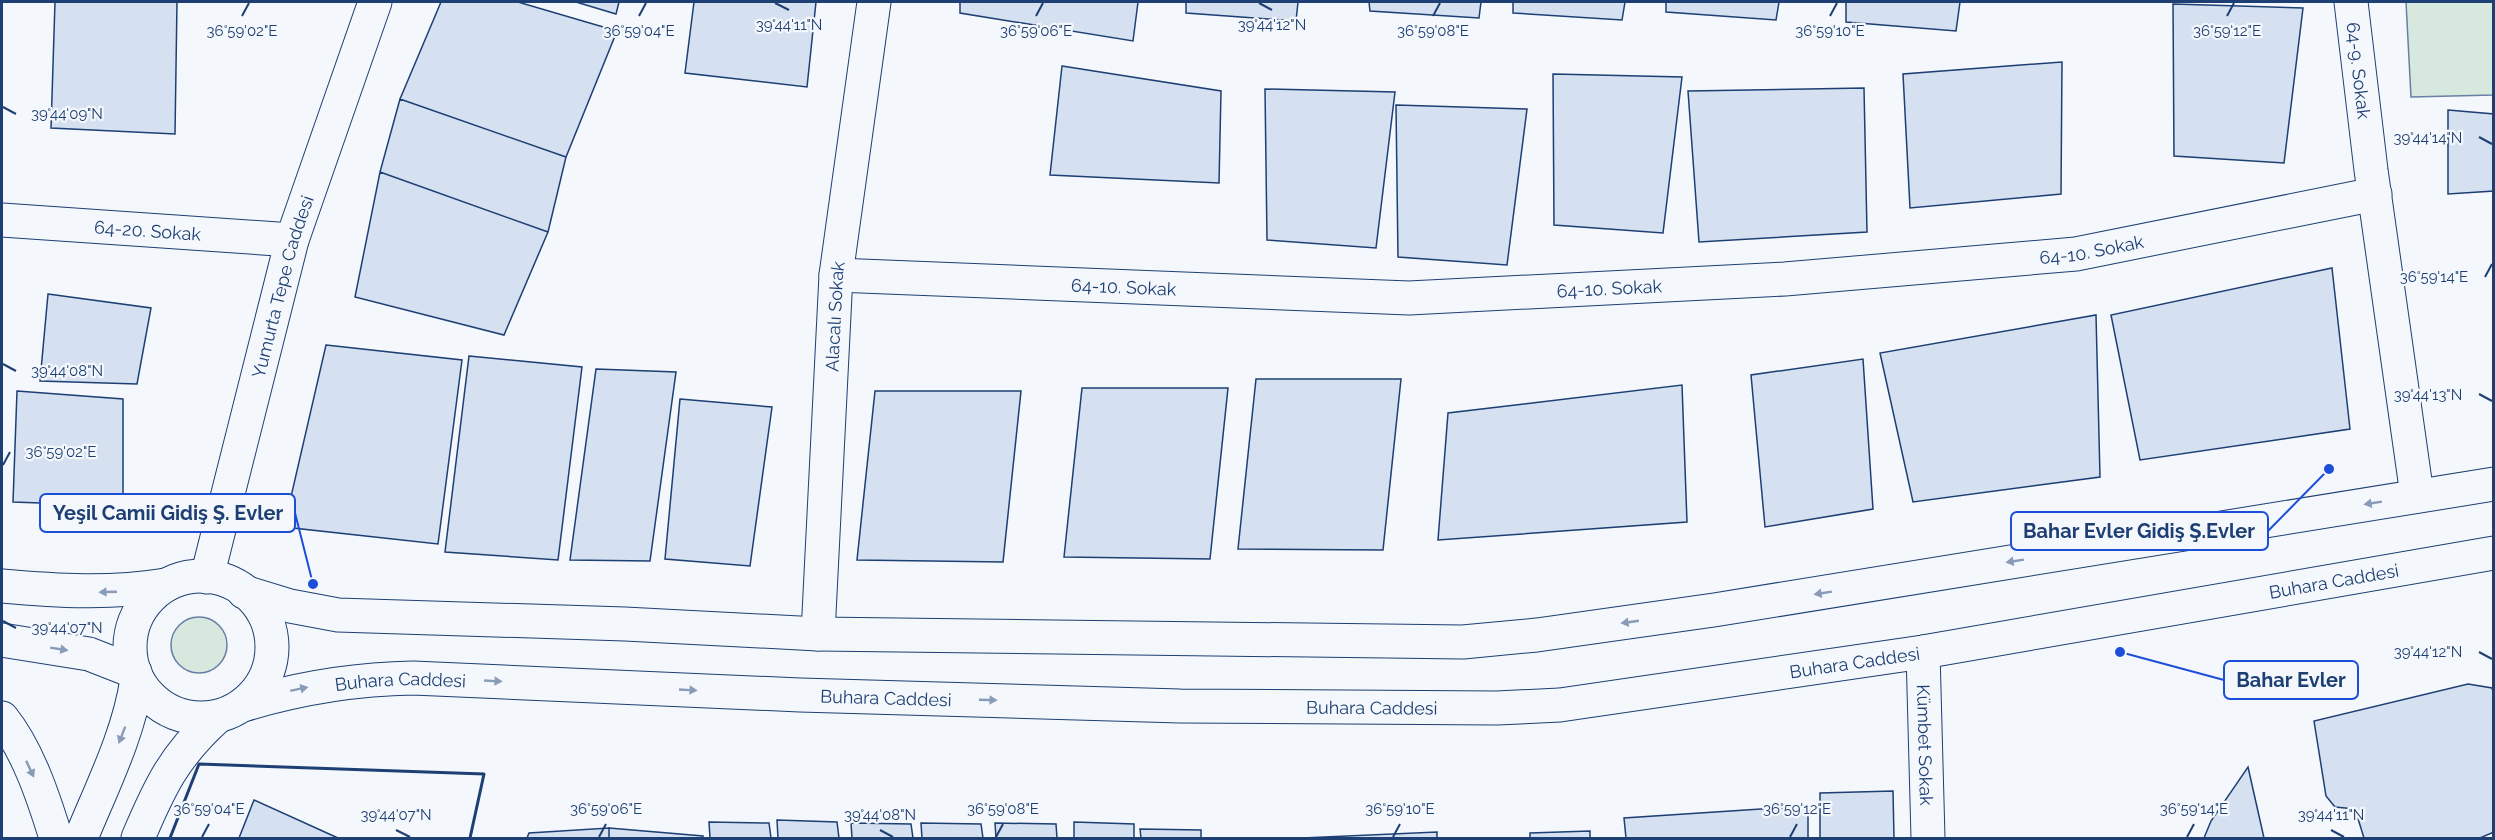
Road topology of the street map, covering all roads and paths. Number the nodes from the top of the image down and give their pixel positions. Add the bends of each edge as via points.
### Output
1 (375, 2) edge
2 (874, 2) edge
3 (2351, 2) edge
4 (2375, 194) junction
5 (2, 220) edge
6 (292, 240) junction
7 (836, 275) junction
8 (2493, 484) edge
9 (2417, 495) junction
10 (2493, 553) edge
11 (207, 577) junction
12 (166, 585) junction
13 (2, 586) edge
14 (244, 592) junction
15 (818, 634) junction
16 (2, 640) edge
17 (1923, 652) junction
18 (136, 676) junction
19 (230, 711) junction
20 (2, 718) edge
21 (56, 838) edge
22 (81, 838) edge
23 (138, 838) edge
24 (1928, 838) edge

1 - 6 main road, Yumurta Tepe Caddesi
2 - 7 main road, Alacalı Sokak
3 - 4 main road, 64-9. Sokak
4 - 7 main road, 64-10. Sokak via 2076,254 1785,279 1409,298
4 - 9 main road, 64-9. Sokak
5 - 6 main road, 64-20. Sokak
6 - 11 main road, Yumurta Tepe Caddesi
7 - 15 main road, Alacalı Sokak
8 - 9 main road
9 -> 15 main road via 1714,610 1474,641
10 - 17 main road, Buhara Caddesi
11 - 12 main road via 186,577
11 - 14 main road via 234,584
12 -> 13 main road via 95,592
12 - 18 main road via 146,602 132,626 130,653
14 - 15 main road via 338,615
14 - 19 main road via 255,601 269,626 272,655 262,683
16 -> 18 main road via 89,654
19 -> 17 main road, Buhara Caddesi via 299,688 383,678 1025,702 1497,708 1560,705
17 - 24 main road, Kümbet Sokak
18 - 19 main road via 154,701 165,708 190,717
18 -> 22 main road via 134,703
19 - 23 main road via 184,748
20 -> 21 main road via 32,774

